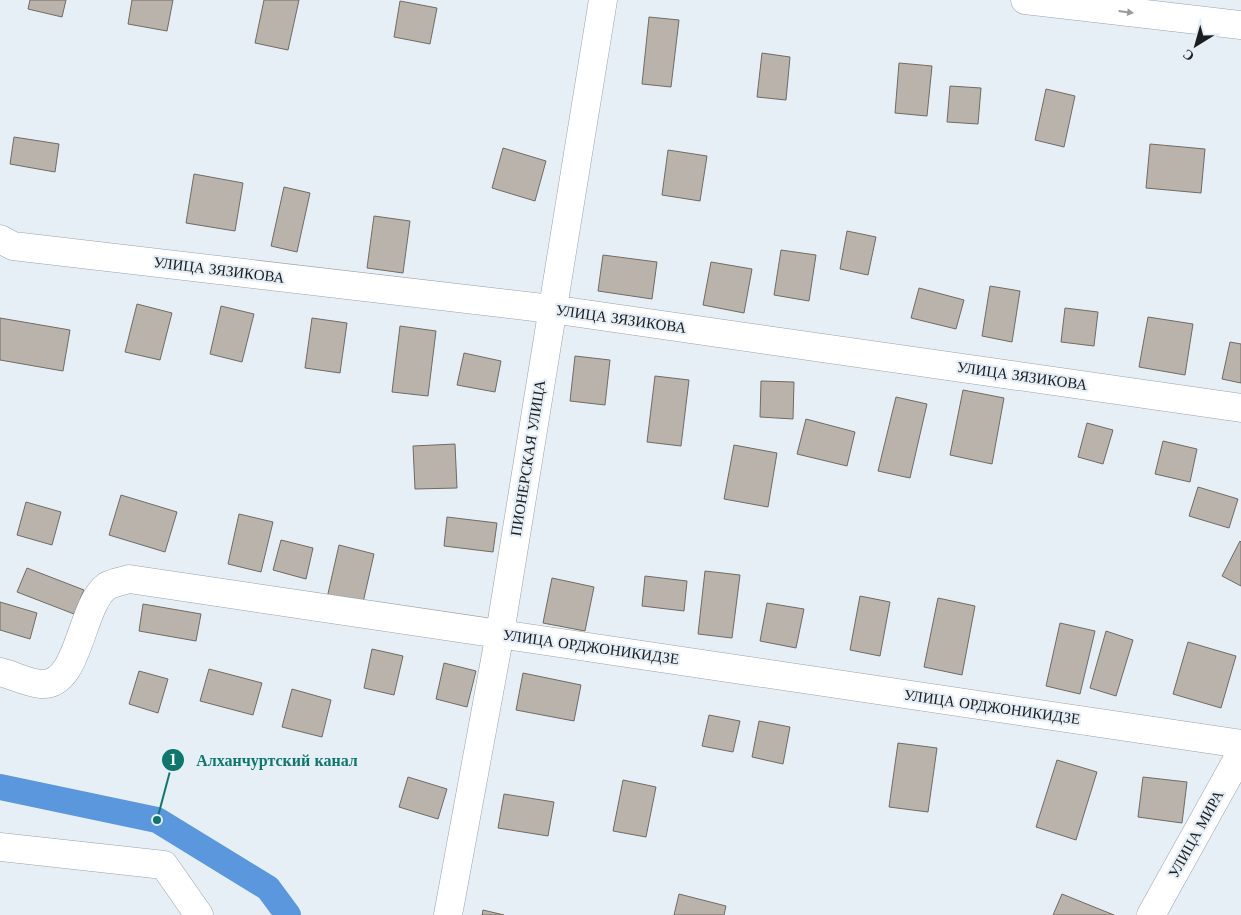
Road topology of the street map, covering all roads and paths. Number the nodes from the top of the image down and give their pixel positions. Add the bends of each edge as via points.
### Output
1 (603, 0) edge
2 (1025, 0) edge
3 (1241, 25) edge
4 (0, 239) edge
5 (551, 309) junction
6 (1241, 408) edge
7 (500, 633) junction
8 (0, 672) edge
9 (1241, 744) edge
10 (1241, 754) edge
11 (0, 847) edge
12 (199, 915) edge
13 (448, 915) edge
14 (1151, 915) edge

1 - 5 street, ПИОНЕРСКАЯ УЛИЦА
2 -> 3 street
4 - 5 street, УЛИЦА ЗЯЗИКОВА via 14,246
5 - 6 street, УЛИЦА ЗЯЗИКОВА
5 - 7 street, ПИОНЕРСКАЯ УЛИЦА
7 - 8 street, УЛИЦА ОРДЖОНИКИДЗЕ via 129,579 107,586 95,602 66,671 56,682 41,684
7 - 9 street, УЛИЦА ОРДЖОНИКИДЗЕ
7 - 13 street, ПИОНЕРСКАЯ УЛИЦА
10 - 14 street, УЛИЦА МИРА
11 - 12 street via 164,865

